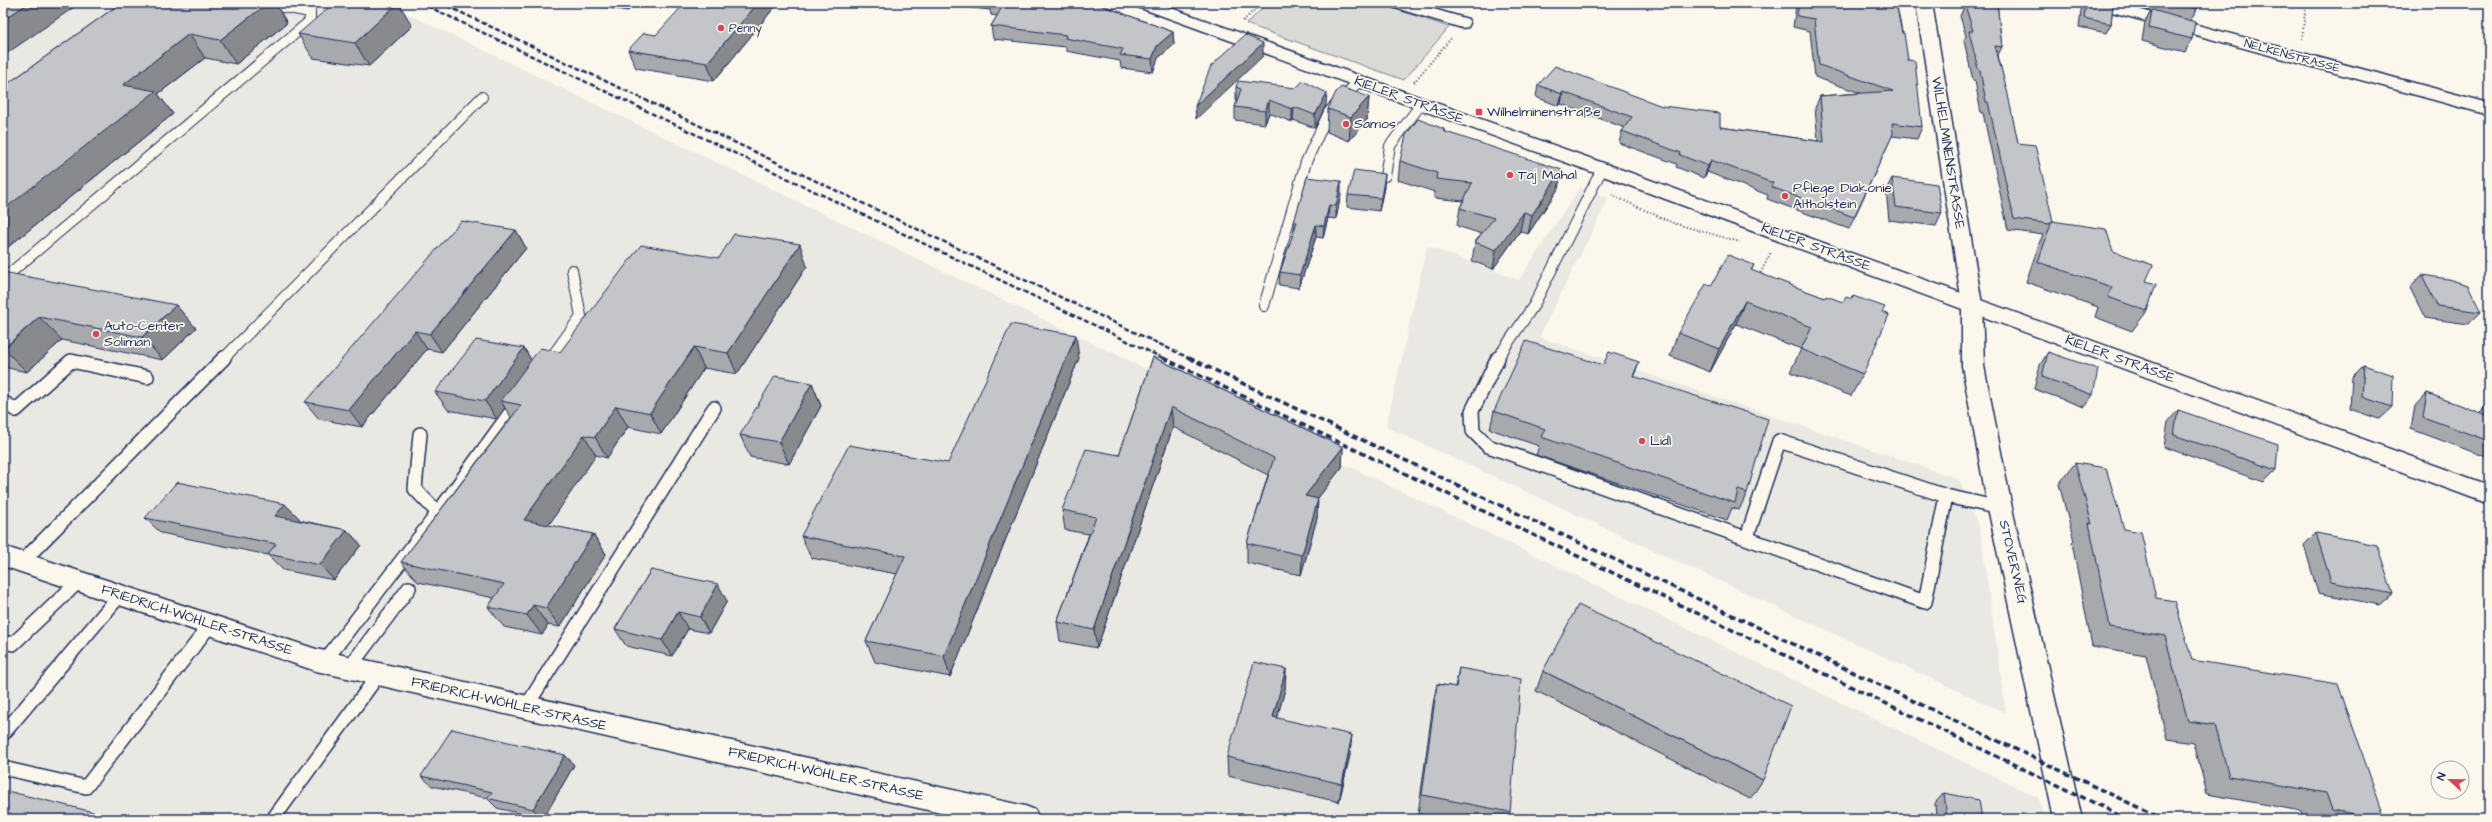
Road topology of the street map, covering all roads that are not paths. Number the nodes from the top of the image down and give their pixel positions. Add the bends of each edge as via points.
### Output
1 (262, 3) edge
2 (1141, 3) edge
3 (1395, 3) edge
4 (1924, 3) edge
5 (2096, 3) edge
6 (1462, 23) road end
7 (1358, 82) junction
8 (482, 97) dead end
9 (1422, 104) junction
10 (2489, 109) edge
11 (1602, 169) junction
12 (1385, 176) edge
13 (572, 270) dead end
14 (3, 279) edge
15 (1972, 304) junction
16 (1264, 306) dead end
17 (540, 373) edge
18 (146, 377) dead end
19 (526, 392) edge
20 (3, 402) edge
21 (714, 408) dead end
22 (420, 434) dead end
23 (2489, 495) edge
24 (1946, 496) junction
25 (2000, 508) junction
26 (438, 513) junction
27 (1748, 537) junction
28 (12, 559) edge
29 (79, 581) junction
30 (409, 588) dead end
31 (120, 595) junction
32 (210, 625) junction
33 (3, 642) edge
34 (324, 662) junction
35 (349, 668) junction
36 (379, 674) junction
37 (526, 707) junction
38 (3, 734) edge
39 (3, 768) edge
40 (273, 819) edge
41 (1025, 819) edge
42 (2068, 819) edge

1 - 14 lane via 310,12 310,21
2 - 7 street, KIELER STRASSE
3 - 6 street
4 - 15 street, WILHELMINENSTRASSE
5 - 10 street, NELKENSTRASSE
7 - 9 street, KIELER STRASSE
7 - 16 lane via 1329,112 1311,149
8 - 28 lane
9 - 11 street, KIELER STRASSE
9 - 12 lane via 1390,146
11 - 15 street, KIELER STRASSE
11 - 27 lane via 1534,305 1498,357 1472,412 1473,431 1488,446
13 - 17 lane via 581,316
15 - 23 street, KIELER STRASSE
15 - 25 street, STOVERWEG via 1973,366
18 - 20 lane via 71,361 16,410
19 - 26 lane
21 - 37 lane
22 - 26 lane via 415,489
24 - 25 lane
24 - 27 lane via 1779,440
24 - 27 lane via 1925,602
25 - 42 street, STOVERWEG
26 - 34 lane
28 - 29 street, FRIEDRICH-WÖHLER-STRASSE
29 - 31 street, FRIEDRICH-WÖHLER-STRASSE
29 - 33 lane via 13,644
30 - 35 lane
31 - 32 street, FRIEDRICH-WÖHLER-STRASSE
31 - 38 lane
32 - 34 street, FRIEDRICH-WÖHLER-STRASSE
32 - 39 lane via 86,787
34 - 35 street, FRIEDRICH-WÖHLER-STRASSE
35 - 36 street, FRIEDRICH-WÖHLER-STRASSE
36 - 37 street, FRIEDRICH-WÖHLER-STRASSE
36 - 40 lane
37 - 41 street, FRIEDRICH-WÖHLER-STRASSE

